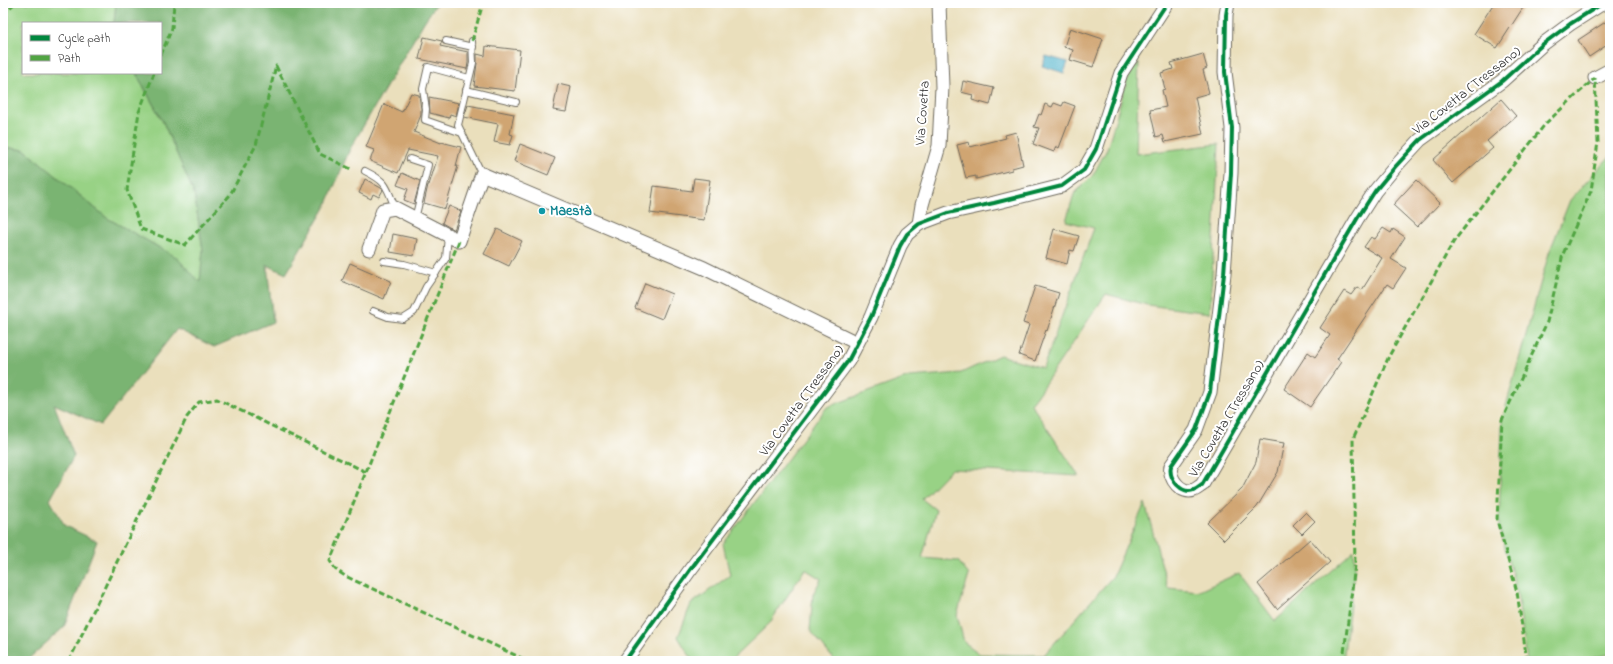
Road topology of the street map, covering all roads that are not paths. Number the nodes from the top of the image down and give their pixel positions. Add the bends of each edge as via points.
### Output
1 (939, 3) edge
2 (1167, 3) edge
3 (1228, 3) edge
4 (1603, 3) edge
5 (446, 42) dead end
6 (1610, 70) edge
7 (469, 78) junction
8 (1595, 78) dead end
9 (466, 90) junction
10 (516, 102) dead end
11 (462, 133) junction
12 (410, 160) dead end
13 (365, 171) dead end
14 (482, 174) junction
15 (395, 208) junction
16 (415, 218) junction
17 (919, 224) junction
18 (448, 236) junction
19 (369, 249) dead end
20 (384, 261) dead end
21 (436, 273) junction
22 (373, 311) dead end
23 (857, 343) junction
24 (625, 661) edge

1 - 17 street, Via Covetta via 942,87 939,146
2 - 17 street, Via Covetta (Tressano) via 1121,73 1096,149 1084,170 1062,186 948,212
3 - 4 street, Via Covetta (Tressano) via 1225,72 1232,128 1231,173 1224,274 1210,392 1196,430 1170,471 1174,483 1193,491 1202,484 1357,219 1395,167 1420,140 1502,81 1542,44
5 - 7 lane via 473,44 473,63
6 - 8 street
7 - 9 lane
7 - 11 lane via 428,68 423,89 425,120
9 - 10 lane
9 - 11 lane via 458,125
11 - 14 lane
12 - 16 lane via 428,165
13 - 15 lane via 381,179
14 - 18 street via 459,241
14 - 23 street, Via Covetta (Tressano) via 704,268
15 - 16 street
15 - 19 street via 383,210
16 - 18 street
17 - 23 street, Via Covetta (Tressano) via 907,234 900,246 871,317
18 - 21 lane via 446,258
20 - 21 lane
21 - 22 lane via 414,312 404,319 388,317
23 - 24 street, Via Covetta (Tressano) via 848,361 690,570

